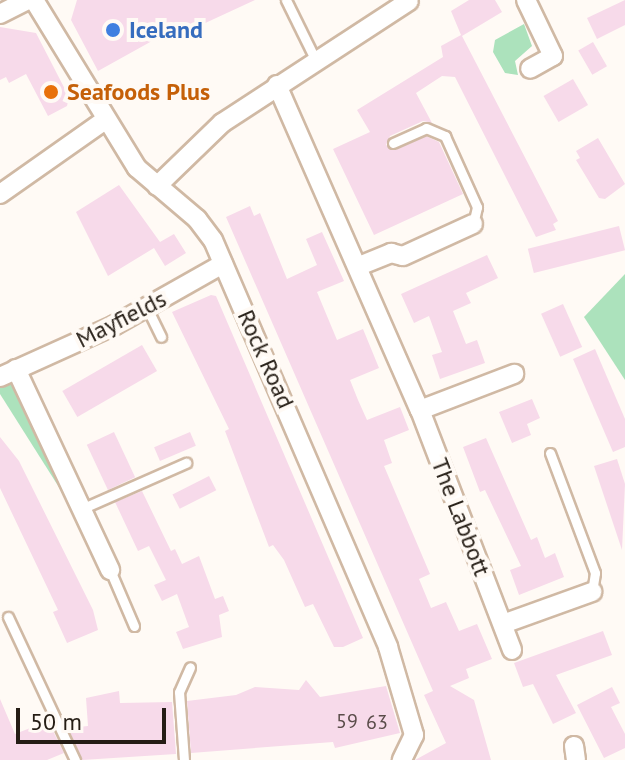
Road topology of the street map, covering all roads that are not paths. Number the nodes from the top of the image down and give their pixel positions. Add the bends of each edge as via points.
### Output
1 (27, 0) edge
2 (34, 0) edge
3 (286, 0) edge
4 (526, 0) edge
5 (409, 1) edge
6 (0, 14) edge
7 (316, 61) junction
8 (530, 69) dead end
9 (277, 85) junction
10 (104, 121) junction
11 (393, 143) dead end
12 (157, 186) junction
13 (0, 194) edge
14 (473, 224) joint
15 (223, 264) junction
16 (359, 266) junction
17 (147, 308) junction
18 (161, 337) dead end
19 (8, 373) edge
20 (514, 374) dead end
21 (420, 410) junction
22 (550, 453) dead end
23 (186, 463) dead end
24 (81, 509) junction
25 (110, 570) joint
26 (592, 592) joint
27 (8, 617) dead end
28 (503, 624) junction
29 (134, 626) dead end
30 (512, 650) dead end
31 (190, 667) dead end
32 (75, 760) edge
33 (184, 760) edge
34 (402, 760) edge

1 - 6 street
2 - 10 street, Rock Road via 49,17
3 - 7 lane
4 - 8 street via 553,56
5 - 7 street
7 - 9 street
9 - 12 street via 207,134
9 - 16 street, The Labbott
10 - 12 street, Rock Road via 137,168
10 - 13 street
11 - 14 lane via 426,128 445,136 477,207
12 - 15 street, Rock Road via 197,219
14 - 16 street via 403,256 384,255
15 - 17 street, Mayfields
15 - 34 street, Rock Road via 388,647 414,735
16 - 21 street, The Labbott
17 - 18 lane
17 - 19 street, Mayfields
19 - 24 street, Mayfields
20 - 21 street
21 - 28 street, The Labbott
22 - 26 lane via 595,573
23 - 24 lane
24 - 25 street, Mayfields
25 - 29 lane
26 - 28 street
27 - 32 lane
28 - 30 street, The Labbott
31 - 33 lane via 179,692

